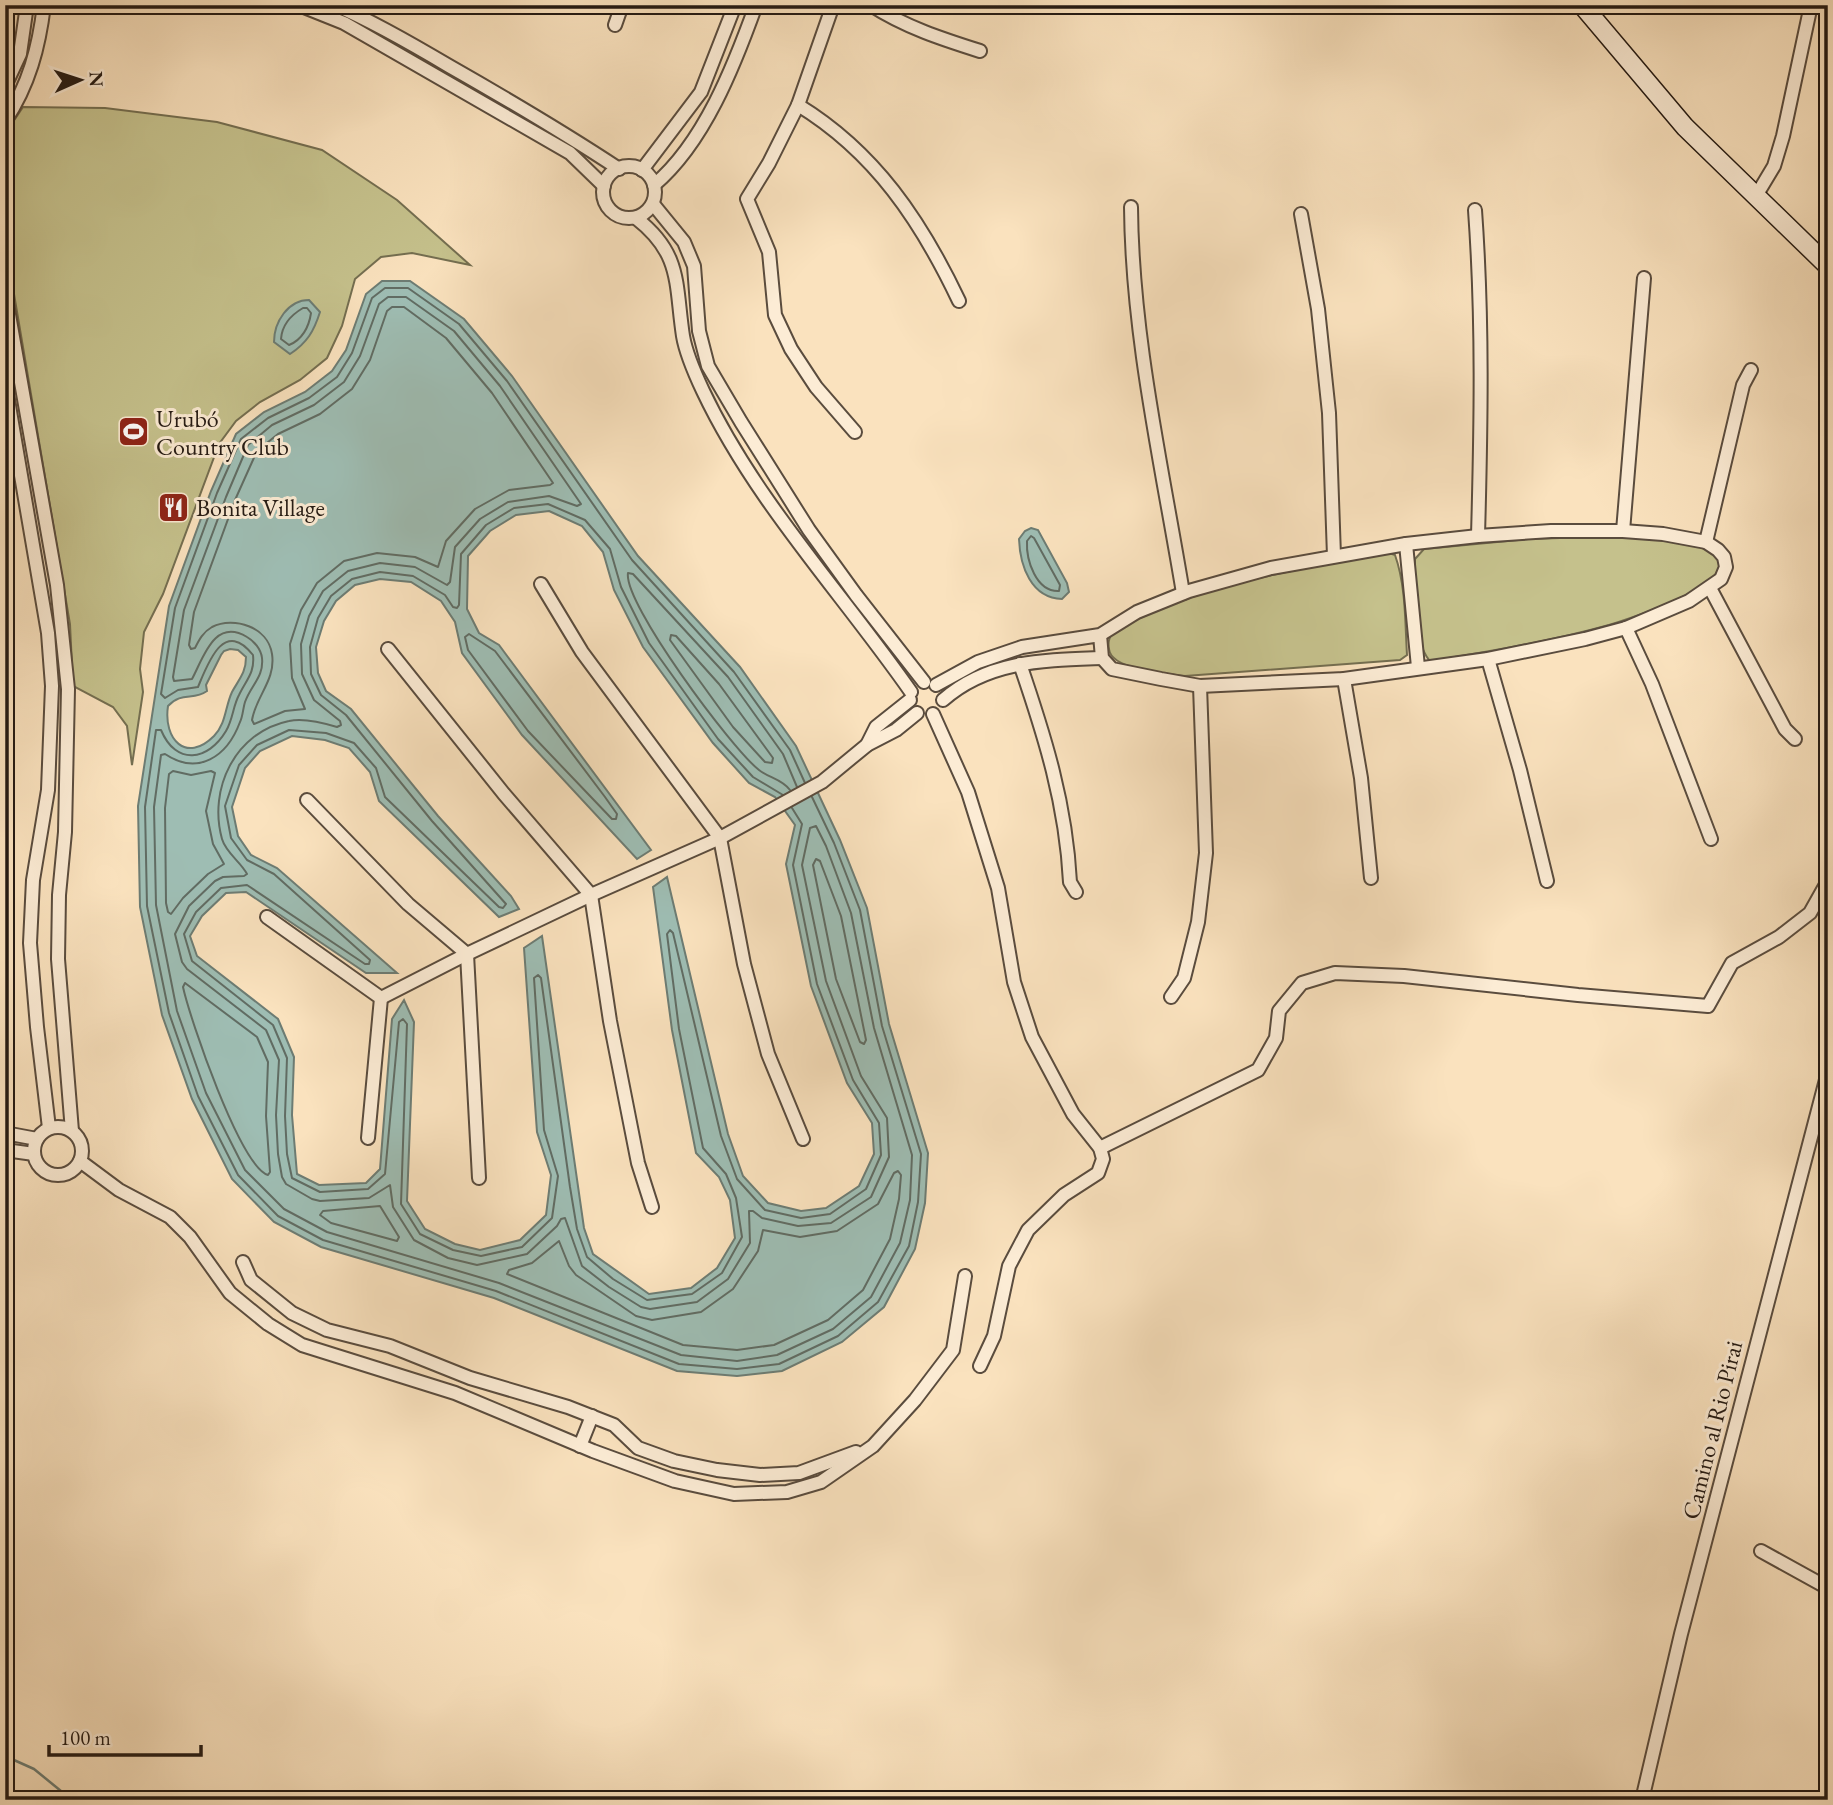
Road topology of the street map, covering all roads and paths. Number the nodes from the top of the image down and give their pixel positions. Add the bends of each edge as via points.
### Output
1 (27, 5) edge
2 (44, 5) edge
3 (299, 5) edge
4 (335, 5) edge
5 (622, 5) edge
6 (735, 5) edge
7 (756, 5) edge
8 (834, 5) edge
9 (871, 5) edge
10 (1582, 5) edge
11 (1811, 5) edge
12 (615, 25) dead end
13 (727, 27) junction
14 (744, 37) junction
15 (980, 51) dead end
16 (5, 86) edge
17 (798, 105) junction
18 (5, 121) edge
19 (619, 169) junction
20 (642, 170) junction
21 (654, 185) junction
22 (604, 186) junction
23 (1756, 196) junction
24 (653, 204) junction
25 (1131, 207) dead end
26 (1475, 210) dead end
27 (1301, 214) dead end
28 (636, 218) junction
29 (1828, 266) edge
30 (1644, 278) dead end
31 (5, 292) edge
32 (959, 301) dead end
33 (696, 305) junction
34 (680, 306) junction
35 (1751, 370) dead end
36 (5, 382) edge
37 (855, 432) dead end
38 (766, 463) junction
39 (751, 473) junction
40 (1623, 531) junction
41 (1478, 536) junction
42 (1706, 542) junction
43 (1406, 544) junction
44 (51, 555) junction
45 (1334, 556) junction
46 (36, 557) junction
47 (541, 584) dead end
48 (1710, 588) junction
49 (1183, 593) junction
50 (1626, 628) junction
51 (1100, 635) junction
52 (388, 649) dead end
53 (1102, 658) junction
54 (1488, 659) junction
55 (1020, 664) junction
56 (1418, 667) junction
57 (1344, 679) junction
58 (930, 684) junction
59 (1200, 685) junction
60 (910, 696) junction
61 (943, 700) junction
62 (917, 713) junction
63 (933, 715) junction
64 (1795, 739) dead end
65 (867, 745) junction
66 (307, 800) dead end
67 (720, 838) junction
68 (1711, 839) dead end
69 (1371, 878) dead end
70 (1547, 881) dead end
71 (1828, 881) edge
72 (1076, 892) dead end
73 (591, 895) junction
74 (267, 917) dead end
75 (467, 954) junction
76 (1171, 996) dead end
77 (381, 998) junction
78 (1828, 1072) edge
79 (49, 1128) junction
80 (72, 1131) junction
81 (5, 1133) edge
82 (368, 1138) dead end
83 (37, 1139) junction
84 (803, 1139) dead end
85 (1100, 1148) junction
86 (5, 1150) edge
87 (34, 1154) junction
88 (80, 1161) junction
89 (479, 1178) dead end
90 (652, 1207) dead end
91 (243, 1262) dead end
92 (965, 1276) dead end
93 (980, 1366) dead end
94 (592, 1416) junction
95 (580, 1446) junction
96 (873, 1446) junction
97 (1761, 1550) dead end
98 (1828, 1588) edge
99 (1642, 1800) edge

1 - 16 street via 20,54
2 - 18 street via 32,69
3 - 22 street via 345,23 570,153
4 - 19 street via 489,89
5 - 12 street
6 - 13 street
7 - 14 street
8 - 17 street
9 - 15 street via 919,31
10 - 23 main road via 1685,127
11 - 23 street via 1780,146
13 - 14 street
13 - 20 street via 701,92
14 - 21 street via 705,121 669,172
17 - 32 street via 854,146 885,180 911,212
17 - 37 street via 747,199 769,252 775,315 816,387
19 - 20 street via 633,166
19 - 22 street
20 - 21 street
21 - 24 street
22 - 28 street via 603,196 612,213
23 - 29 main road
24 - 28 street
24 - 33 street via 684,242 694,266
25 - 49 street via 1139,321
26 - 41 street via 1482,394
27 - 45 street via 1328,400
28 - 34 street via 669,253
30 - 40 street
31 - 44 street
33 - 34 street
33 - 38 street via 708,366
34 - 39 street via 684,339 697,378
35 - 42 street via 1743,385
36 - 46 street
38 - 39 street
38 - 58 street via 848,584
39 - 60 street
40 - 41 street
40 - 42 street
41 - 43 street
42 - 48 street via 1724,557 1726,567
43 - 45 street
43 - 56 street
44 - 46 street
44 - 80 street via 68,689 58,959
45 - 49 street
46 - 79 street via 52,686 48,790 33,880 30,943
47 - 67 street via 589,662
48 - 50 street
48 - 64 street via 1785,729
49 - 51 street via 1137,612
50 - 54 street
50 - 68 street
51 - 53 street
51 - 58 street via 1023,647
52 - 73 street
53 - 55 street
53 - 59 street via 1112,669
54 - 56 street
54 - 70 street
55 - 61 street via 960,686
55 - 72 street via 1052,762 1063,809 1070,883
56 - 57 street
57 - 59 street
57 - 69 street via 1361,778
58 - 60 street via 917,685
58 - 61 street via 940,690
59 - 76 street via 1206,853 1199,922 1184,978
60 - 62 street
60 - 65 street via 876,727
61 - 63 street
62 - 63 street
62 - 65 street
63 - 85 street via 968,792 998,888 1014,982 1032,1037 1073,1114
65 - 67 street via 817,785
66 - 75 street via 408,904
67 - 73 street
67 - 84 street via 744,964 768,1054
71 - 85 street via 1810,913 1732,963 1708,1006 1405,976 1335,973 1302,983 1279,1011 1276,1038 1258,1070
73 - 75 street
73 - 90 street via 610,1021 638,1163
74 - 77 street
75 - 77 street
75 - 89 street
77 - 82 street
78 - 99 street, Camino al Rio Pirai
79 - 80 street
79 - 83 street
80 - 88 street via 81,1145
81 - 83 street
83 - 87 street
85 - 93 street via 1103,1159 1098,1173 1064,1195 1027,1230 1009,1266 994,1336
86 - 87 street
87 - 88 street via 40,1168 54,1175 70,1173
88 - 95 street via 119,1190 170,1217 230,1293 302,1345 455,1393
91 - 94 street via 251,1280 292,1313 327,1330 390,1346 470,1378
92 - 96 street via 953,1350
94 - 95 street
94 - 96 street via 614,1425 638,1448 674,1461 760,1475 799,1473
95 - 96 street via 675,1481 734,1494 787,1492 821,1482
97 - 98 street

